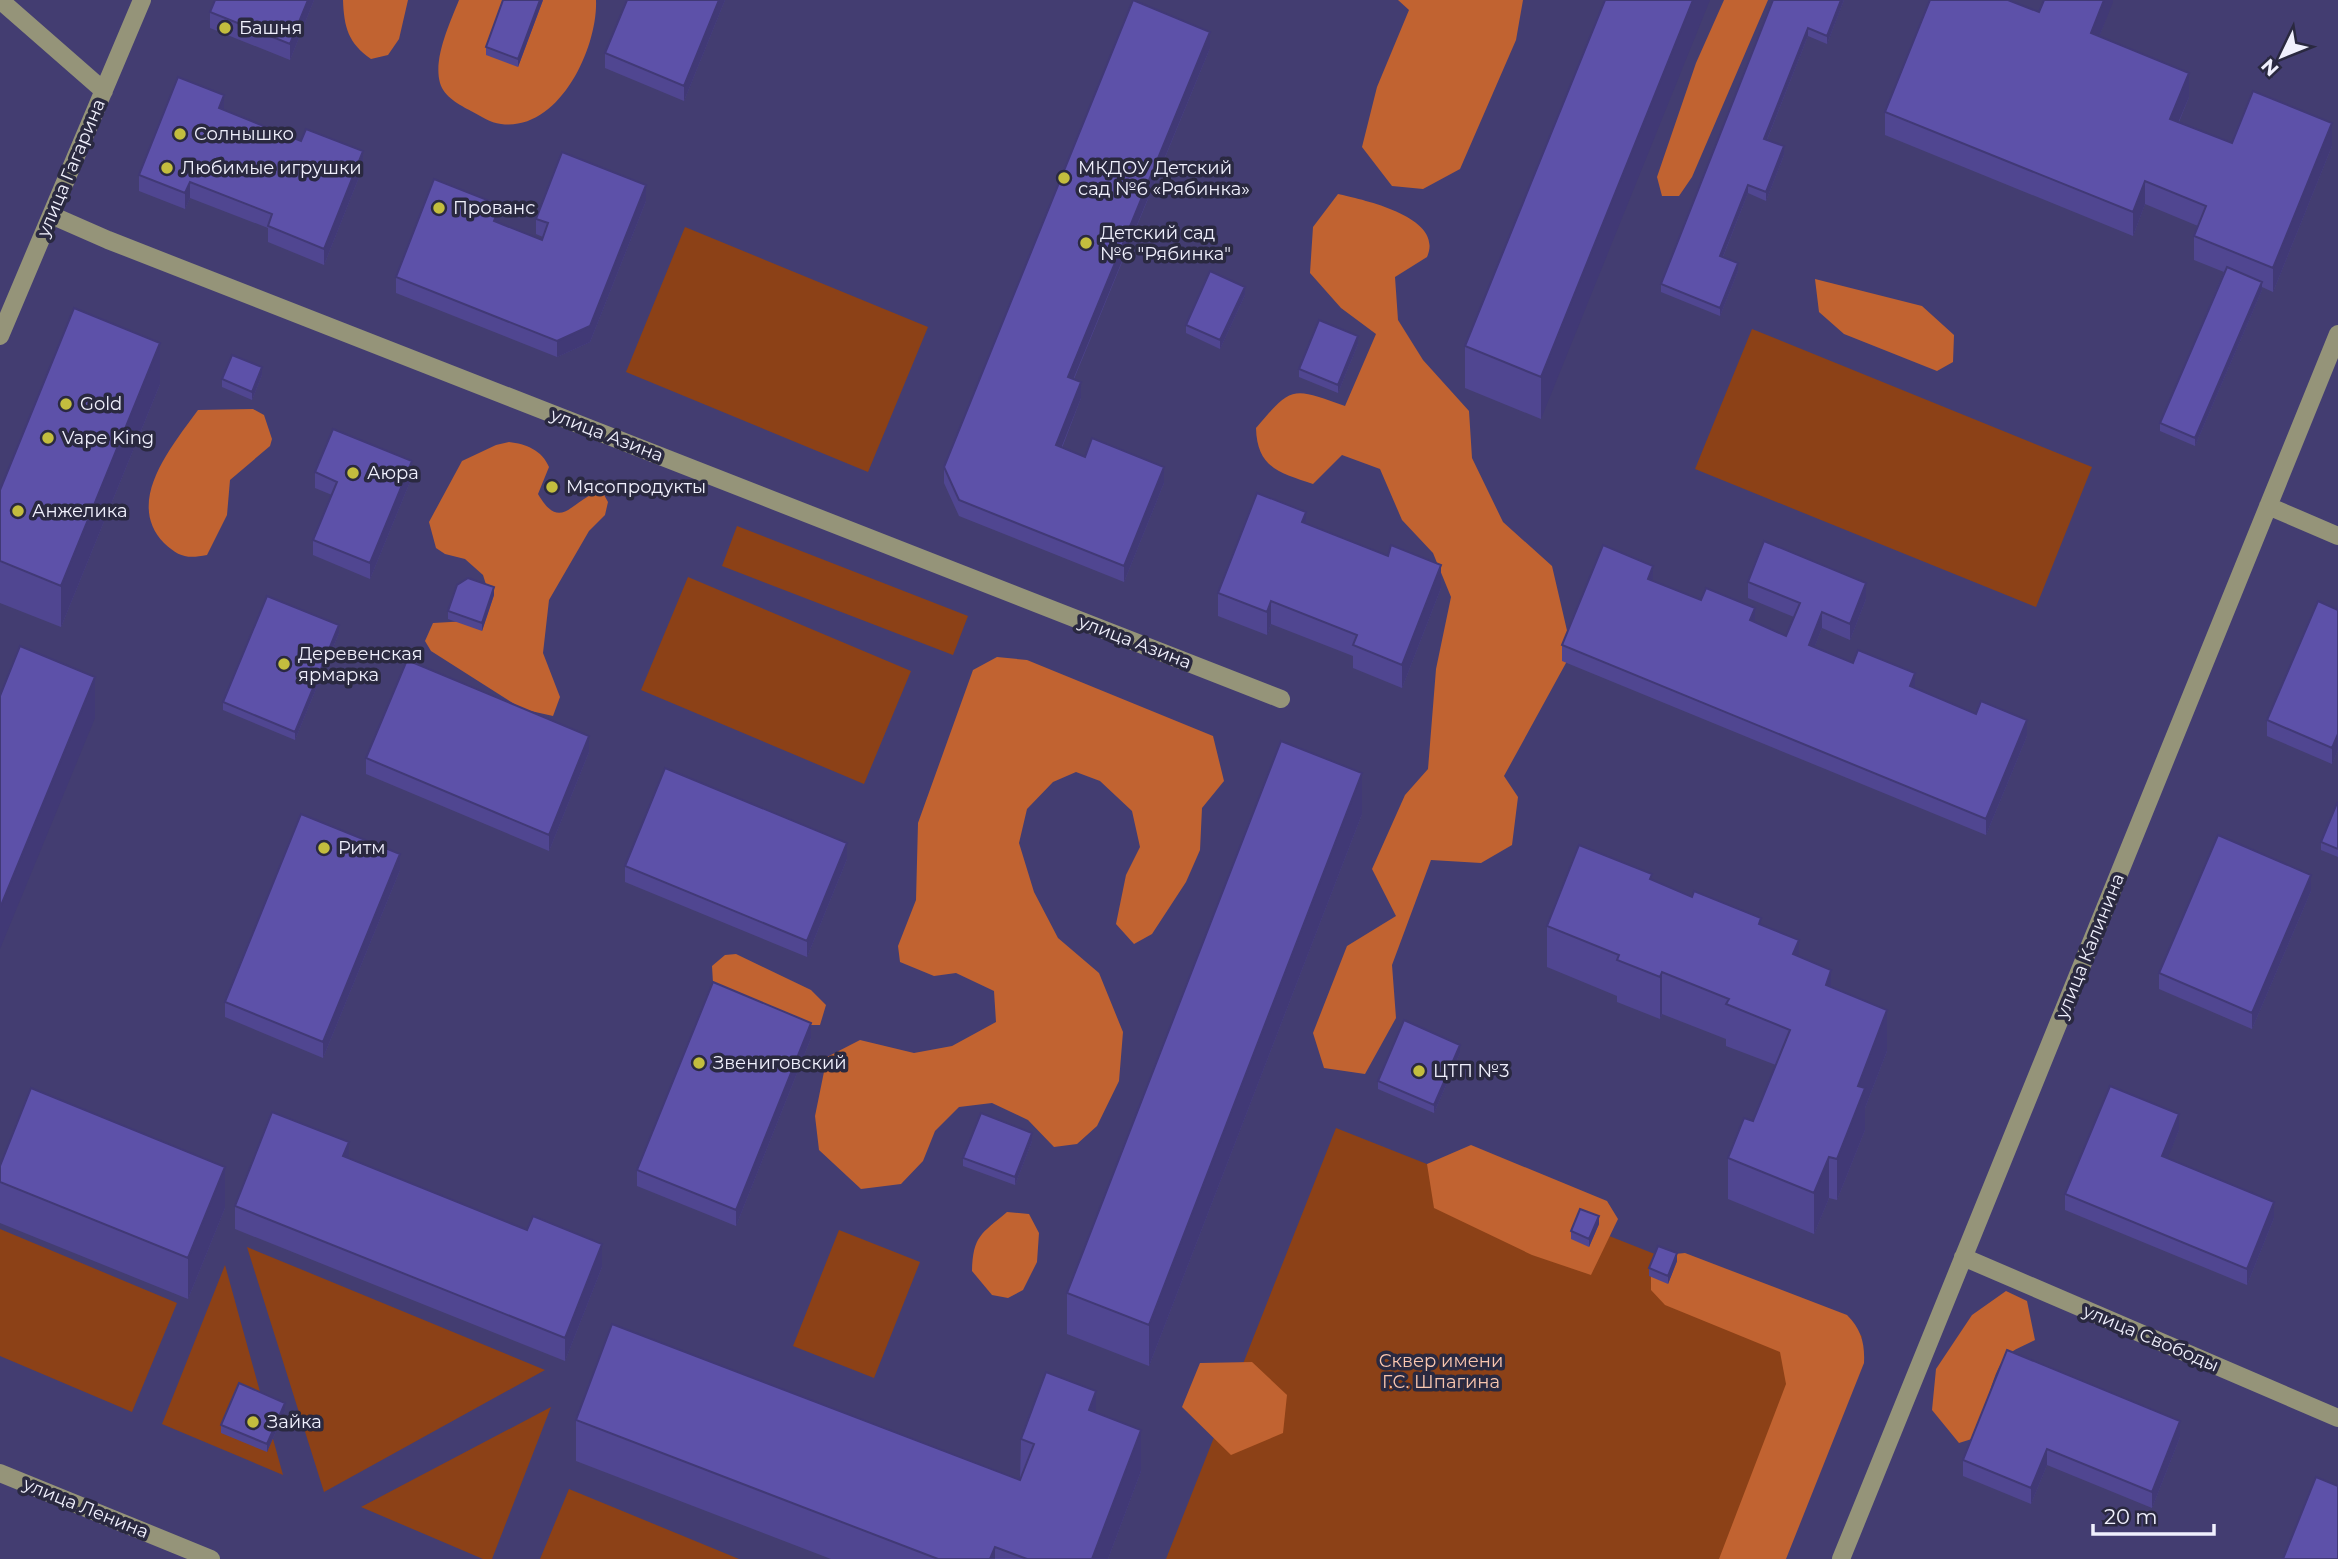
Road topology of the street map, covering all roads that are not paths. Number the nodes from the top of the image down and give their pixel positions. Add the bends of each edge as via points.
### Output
1 (0, 0) edge
2 (142, 0) edge
3 (104, 91) junction
4 (51, 215) junction
5 (2338, 334) edge
6 (0, 336) edge
7 (2268, 506) junction
8 (2338, 536) edge
9 (1281, 699) dead end
10 (1963, 1257) junction
11 (2338, 1418) edge
12 (0, 1473) edge
13 (211, 1559) edge
14 (1840, 1559) edge

1 - 3 street
2 - 3 street, улица Гагарина
3 - 4 street, улица Гагарина
4 - 6 street, улица Гагарина
4 - 9 street, улица Азина
5 - 7 street, улица Калинина
7 - 8 street
7 - 10 street, улица Калинина
10 - 11 street, улица Свободы
10 - 14 street, улица Калинина
12 - 13 street, улица Ленина

